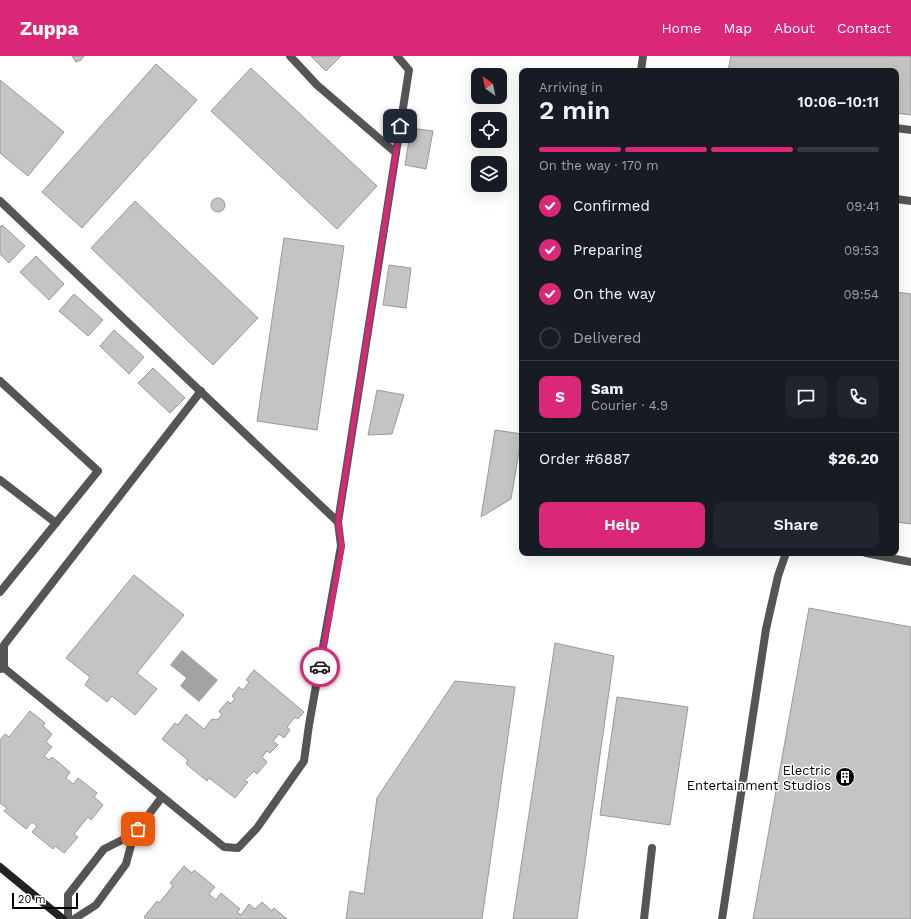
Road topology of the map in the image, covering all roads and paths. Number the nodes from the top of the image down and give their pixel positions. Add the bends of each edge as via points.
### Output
1 (290, 56) edge
2 (397, 56) edge
3 (643, 56) edge
4 (641, 68) edge
5 (899, 128) edge
6 (911, 130) edge
7 (396, 153) junction
8 (899, 199) edge
9 (0, 201) edge
10 (911, 201) edge
11 (0, 381) edge
12 (200, 391) junction
13 (0, 480) edge
14 (338, 522) junction
15 (56, 523) junction
16 (785, 556) edge
17 (881, 556) edge
18 (911, 562) edge
19 (0, 590) edge
20 (2, 668) edge
21 (162, 797) junction
22 (134, 834) junction
23 (652, 848) dead end
24 (0, 867) edge
25 (63, 919) edge
26 (68, 919) edge
27 (74, 919) edge
28 (644, 919) edge
29 (722, 919) edge

1 - 7 street via 317,85
2 - 7 street via 409,70
3 - 4 street
5 - 6 street
7 - 14 street
8 - 10 street
9 - 12 street
11 - 15 street via 98,471
12 - 14 street
12 - 20 street via 4,646
13 - 15 street
14 - 21 street via 342,546 304,761 257,828 238,848 224,847
15 - 19 street
16 - 29 street via 766,629
17 - 18 street
20 - 21 street
21 - 22 street
22 - 26 street via 104,849 68,895
22 - 27 street via 126,864 96,905
23 - 28 street
24 - 25 street

